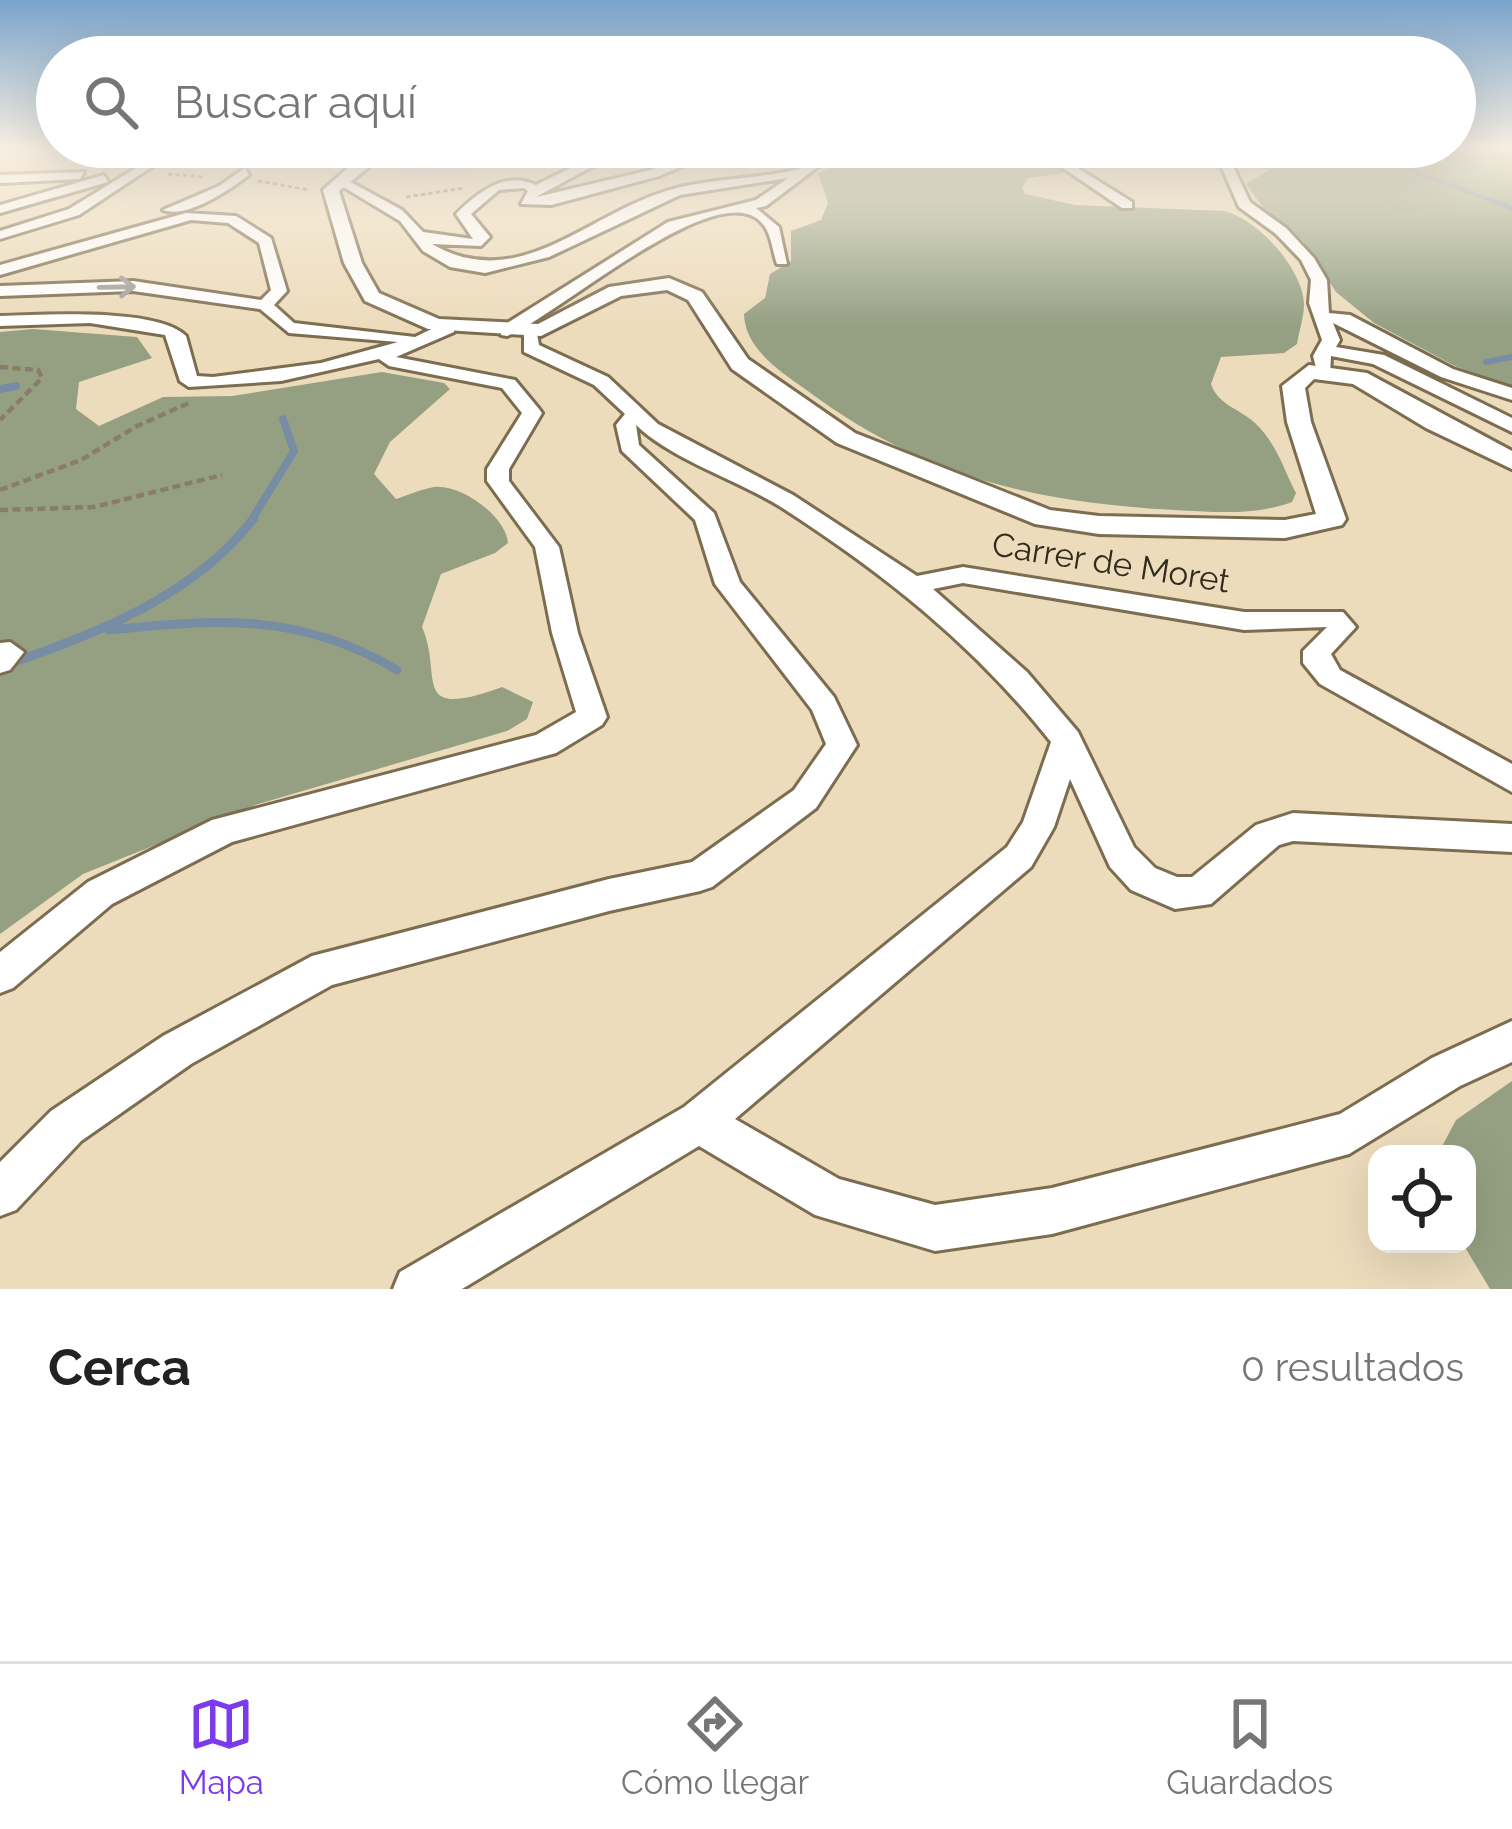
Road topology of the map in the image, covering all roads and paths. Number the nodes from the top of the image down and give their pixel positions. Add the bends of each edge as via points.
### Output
1 (81, 207) edge
2 (174, 207) edge
3 (335, 207) edge
4 (383, 207) edge
5 (470, 207) edge
6 (640, 207) edge
7 (750, 207) edge
8 (1248, 207) edge
9 (743, 210) junction
10 (415, 232) junction
11 (124, 234) junction
12 (0, 235) edge
13 (782, 261) dead end
14 (0, 270) edge
15 (0, 291) edge
16 (265, 305) junction
17 (1323, 318) junction
18 (0, 322) edge
19 (448, 328) junction
20 (518, 331) junction
21 (427, 340) junction
22 (385, 352) junction
23 (1325, 361) junction
24 (0, 367) edge
25 (223, 384) junction
26 (1512, 394) edge
27 (634, 415) junction
28 (0, 421) edge
29 (1512, 425) edge
30 (1512, 461) edge
31 (222, 475) dead end
32 (0, 490) edge
33 (0, 511) edge
34 (913, 585) junction
35 (0, 652) edge
36 (0, 663) edge
37 (1067, 740) junction
38 (1512, 779) edge
39 (1512, 838) edge
40 (0, 975) edge
41 (1512, 1041) edge
42 (699, 1122) junction
43 (0, 1194) edge
44 (417, 1289) edge

1 - 12 street
2 - 11 street
3 - 19 street via 372,297
4 - 10 street
5 - 10 street via 464,214 483,237 476,243
6 - 10 street via 486,271 453,262
7 - 9 street
8 - 17 street via 1307,258
9 - 13 street via 772,224
9 - 20 street via 674,225
11 - 14 street
11 - 16 street via 191,216 239,223 266,241 279,291
15 -> 16 street via 133,286
16 - 21 street via 289,328
17 - 23 street via 1331,340
17 - 26 street via 1344,319 1448,373
18 - 25 street via 90,318 170,331 189,381
19 - 20 street
19 - 21 street
20 - 23 street via 616,291 683,288 740,364 846,438 1045,518 1099,525 1285,529 1332,519 1293,386
20 - 27 street via 530,348 601,380
21 - 22 street
22 - 25 street
22 - 40 street via 389,361 508,384 532,413 498,481 548,547 592,717 545,745 224,830 100,892
23 - 29 street via 1378,358
23 - 30 street
24 - 28 path via 38,370 42,378
25 - 32 path via 104,449
27 - 34 street
27 - 43 street via 626,425 629,447 706,518 728,584 824,705 842,745 805,800 700,876 325,969 177,1050 66,1126
31 - 33 path via 94,506
34 - 37 street via 1017,679
34 - 38 street, Carrer de Moret via 963,575 1244,621 1334,618 1343,627 1317,651 1330,677
35 - 36 street via 10,652
37 - 39 street via 1122,856 1143,879 1175,893 1199,892 1268,835 1293,827
37 - 42 street via 1038,827 1018,857
41 - 42 street via 1349,1132 1052,1211 934,1228 831,1199
42 - 44 street

